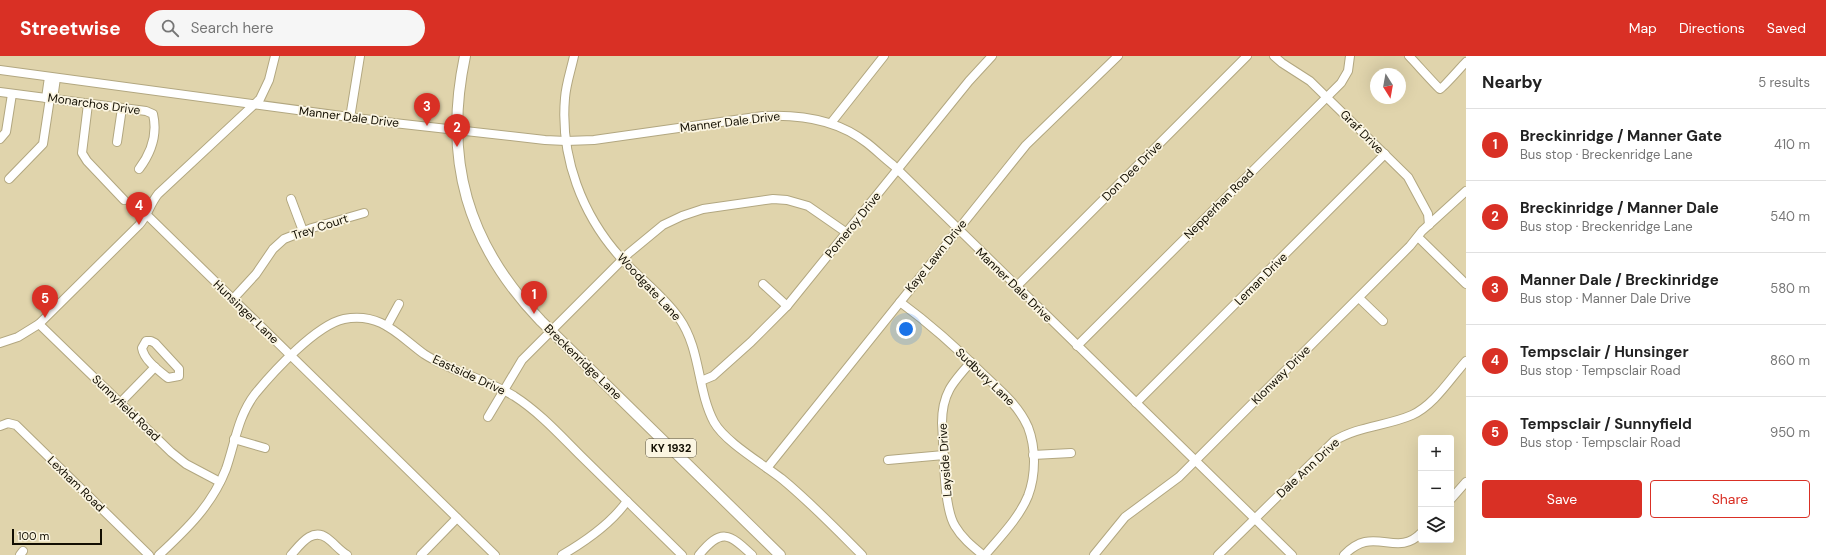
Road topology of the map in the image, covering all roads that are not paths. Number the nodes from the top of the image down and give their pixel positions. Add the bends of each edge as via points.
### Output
1 (275, 56) edge
2 (360, 56) edge
3 (465, 56) edge
4 (574, 56) edge
5 (884, 56) edge
6 (992, 56) edge
7 (1118, 56) edge
8 (1247, 56) edge
9 (1274, 56) edge
10 (1350, 56) edge
11 (1408, 56) edge
12 (1466, 62) edge
13 (0, 70) edge
14 (52, 77) junction
15 (0, 92) edge
16 (12, 94) junction
17 (1327, 97) junction
18 (49, 98) junction
19 (88, 104) junction
20 (254, 104) junction
21 (122, 108) junction
22 (350, 118) junction
23 (831, 123) junction
24 (457, 129) junction
25 (0, 139) edge
26 (566, 141) junction
27 (117, 142) dead end
28 (1385, 154) junction
29 (139, 169) dead end
30 (897, 170) junction
31 (9, 179) dead end
32 (1466, 191) edge
33 (291, 199) dead end
34 (124, 200) dead end
35 (364, 213) dead end
36 (147, 216) junction
37 (1429, 225) junction
38 (958, 229) junction
39 (303, 231) junction
40 (847, 233) junction
41 (1418, 237) junction
42 (623, 260) junction
43 (763, 284) dead end
44 (1466, 284) edge
45 (1018, 286) junction
46 (1359, 298) junction
47 (233, 299) junction
48 (900, 302) junction
49 (399, 304) dead end
50 (787, 306) junction
51 (1383, 321) dead end
52 (39, 324) junction
53 (387, 326) junction
54 (551, 331) junction
55 (0, 344) edge
56 (1077, 346) junction
57 (291, 357) junction
58 (1466, 361) edge
59 (971, 362) junction
60 (155, 367) junction
61 (701, 381) junction
62 (503, 390) junction
63 (120, 403) junction
64 (1136, 403) junction
65 (488, 417) dead end
66 (0, 426) edge
67 (234, 439) junction
68 (265, 448) dead end
69 (1071, 453) dead end
70 (944, 455) junction
71 (1034, 456) junction
72 (888, 460) dead end
73 (1196, 461) junction
74 (767, 468) junction
75 (220, 482) junction
76 (1466, 482) edge
77 (1454, 496) edge
78 (626, 501) junction
79 (457, 518) junction
80 (1255, 519) junction
81 (1418, 536) edge
82 (149, 555) edge
83 (159, 555) edge
84 (291, 555) edge
85 (347, 555) edge
86 (421, 555) edge
87 (495, 555) edge
88 (562, 555) edge
89 (682, 555) edge
90 (699, 555) edge
91 (752, 555) edge
92 (780, 555) edge
93 (862, 555) edge
94 (984, 555) edge
95 (1094, 555) edge
96 (1218, 555) edge
97 (1292, 555) edge
98 (1344, 555) edge

1 - 20 street via 268,84 260,99
2 - 22 street
3 - 24 main road, Breckenridge Lane / KY 1932
4 - 26 street, Woodgate Lane via 565,97
5 - 23 street
6 - 30 street, Pomeroy Drive
7 - 38 street, Kaye Lawn Drive via 1026,145
8 - 45 street, Don Dee Drive
9 - 17 street, Graf Drive via 1310,81
10 - 17 street, Nepperhan Road via 1345,78
11 - 12 street via 1440,88 1444,87
13 - 14 street, Manner Dale Drive
14 - 18 street
14 - 20 street, Manner Dale Drive
15 - 16 street, Monarchos Drive
16 - 18 street, Monarchos Drive
16 - 25 street via 6,132
17 - 28 street, Graf Drive
17 - 56 street, Nepperhan Road
18 - 19 street, Monarchos Drive
18 - 31 street via 43,144
19 - 21 street, Monarchos Drive
19 - 34 street via 82,153
20 - 22 street, Manner Dale Drive
20 - 36 street via 158,194
21 - 27 street
21 - 29 street, Monarchos Drive via 153,114 152,148
22 - 24 street, Manner Dale Drive
23 - 26 street, Manner Dale Drive via 801,116 763,116 624,136
23 - 30 street, Manner Dale Drive via 867,143
24 - 26 street, Manner Dale Drive via 527,139
24 - 54 main road, Breckenridge Lane / KY 1932 via 457,147 465,191 478,231 504,278
26 - 42 street, Woodgate Lane via 574,179 584,203 595,225
28 - 37 street, Graf Drive via 1415,187 1428,214
28 - 64 street, Leman Drive
30 - 38 street, Manner Dale Drive
30 - 40 street, Pomeroy Drive
32 - 37 street, Klonway Drive
33 - 39 street
35 - 39 street, Trey Court
36 - 47 street, Hunsinger Lane
36 - 52 street
37 - 41 street, Klonway Drive
38 - 45 street, Manner Dale Drive
38 - 48 street, Kaye Lawn Drive
39 - 47 street, Trey Court via 284,239 273,249 256,274
40 - 42 street via 808,206 787,200 764,199 703,209 682,216 648,236
40 - 50 street, Pomeroy Drive
41 - 44 street
41 - 46 street, Klonway Drive
42 - 54 street
42 - 61 street, Woodgate Lane via 682,323 690,339
43 - 50 street
45 - 56 street, Manner Dale Drive
46 - 51 street
46 - 73 street, Klonway Drive
47 - 57 street, Hunsinger Lane
48 - 59 street, Sudbury Lane
48 - 74 street, Kaye Lawn Drive
49 - 53 street
50 - 61 street, Pomeroy Drive via 713,376
52 - 55 street
52 - 63 street, Sunnyfield Road
53 - 57 street, Eastside Drive via 364,318 337,321 318,331
53 - 62 street, Eastside Drive via 424,354
54 - 62 street via 522,360
54 - 92 main road, Breckenridge Lane / KY 1932
56 - 64 street, Manner Dale Drive
57 - 67 street, Eastside Drive via 250,402
57 - 79 street, Hunsinger Lane
58 - 80 street, Dale Ann Drive via 1418,412 1348,433 1334,441
59 - 70 street, Layside Drive via 953,383 944,399
59 - 71 street, Sudbury Lane via 1021,414 1031,435
60 - 60 street via 168,378 179,376 179,369 160,348 152,341 146,341 142,348 143,353
60 - 63 street
61 - 74 street, Woodgate Lane via 710,413 718,428
62 - 65 street
62 - 78 street, Eastside Drive via 532,409
63 - 75 street, Sunnyfield Road via 176,456
64 - 73 street, Manner Dale Drive
66 - 82 street, Lexham Road via 8,422 16,425
67 - 68 street
67 - 75 street, Eastside Drive
69 - 71 street
70 - 72 street
70 - 94 street, Layside Drive via 950,516 961,535
71 - 94 street, Sudbury Lane via 1032,482 1025,502
73 - 80 street, Manner Dale Drive
73 - 95 street, Klonway Drive via 1162,491 1125,517
74 - 93 street, Woodgate Lane via 791,487
75 - 83 street, Eastside Drive via 197,518
76 - 77 street
78 - 88 street via 620,511 594,534
78 - 89 street, Eastside Drive
79 - 86 street
79 - 87 street, Hunsinger Lane
80 - 96 street, Dale Ann Drive
80 - 97 street, Manner Dale Drive
81 - 98 street via 1401,544 1364,542 1351,548
84 - 85 street via 309,536 319,534 328,538
90 - 91 street via 711,541 727,536 736,540

